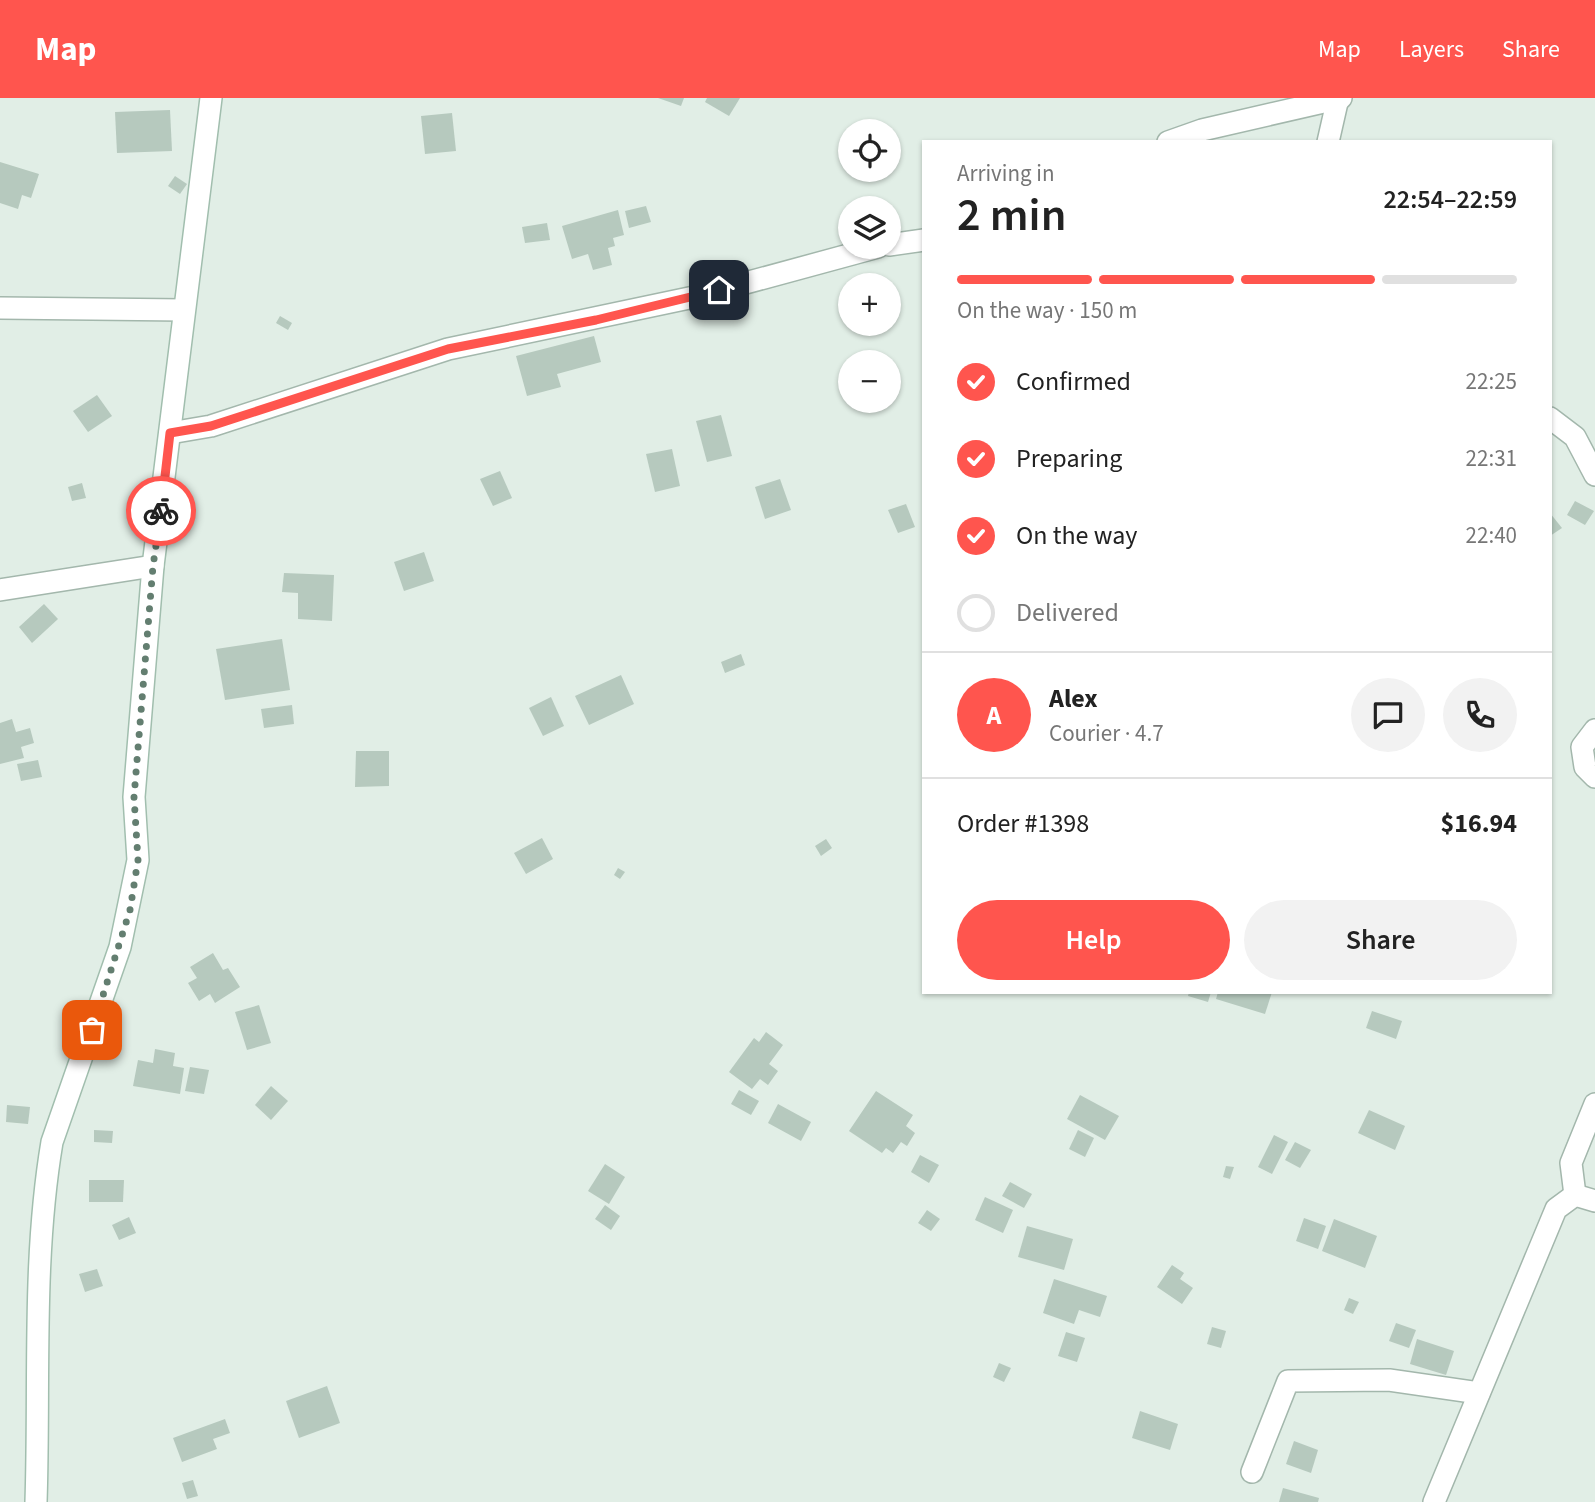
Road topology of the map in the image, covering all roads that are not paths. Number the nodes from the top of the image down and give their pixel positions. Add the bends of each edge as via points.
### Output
1 (211, 98) edge
2 (1339, 98) edge
3 (1174, 140) edge
4 (1328, 140) edge
5 (922, 240) edge
6 (901, 243) edge
7 (838, 258) edge
8 (0, 308) edge
9 (184, 310) junction
10 (1552, 420) edge
11 (170, 433) junction
12 (1595, 475) edge
13 (153, 566) junction
14 (0, 590) edge
15 (1595, 730) edge
16 (1595, 777) edge
17 (1595, 1104) edge
18 (1585, 1198) edge
19 (1479, 1393) junction
20 (1252, 1472) dead end
21 (36, 1502) edge
22 (1434, 1502) edge

1 - 9 street
2 - 3 street
2 - 4 street
5 - 6 street
7 - 11 street via 682,299 448,349 211,426
8 - 9 street
9 - 11 street
10 - 12 street via 1575,437
11 - 13 street
13 - 14 street
13 - 21 street via 134,797 138,860 130,910 52,1142 46,1176 40,1257
15 - 16 street via 1582,747 1585,767
17 - 18 street via 1571,1163
18 - 19 street via 1556,1209
19 - 20 street via 1389,1380 1288,1381
19 - 22 street

